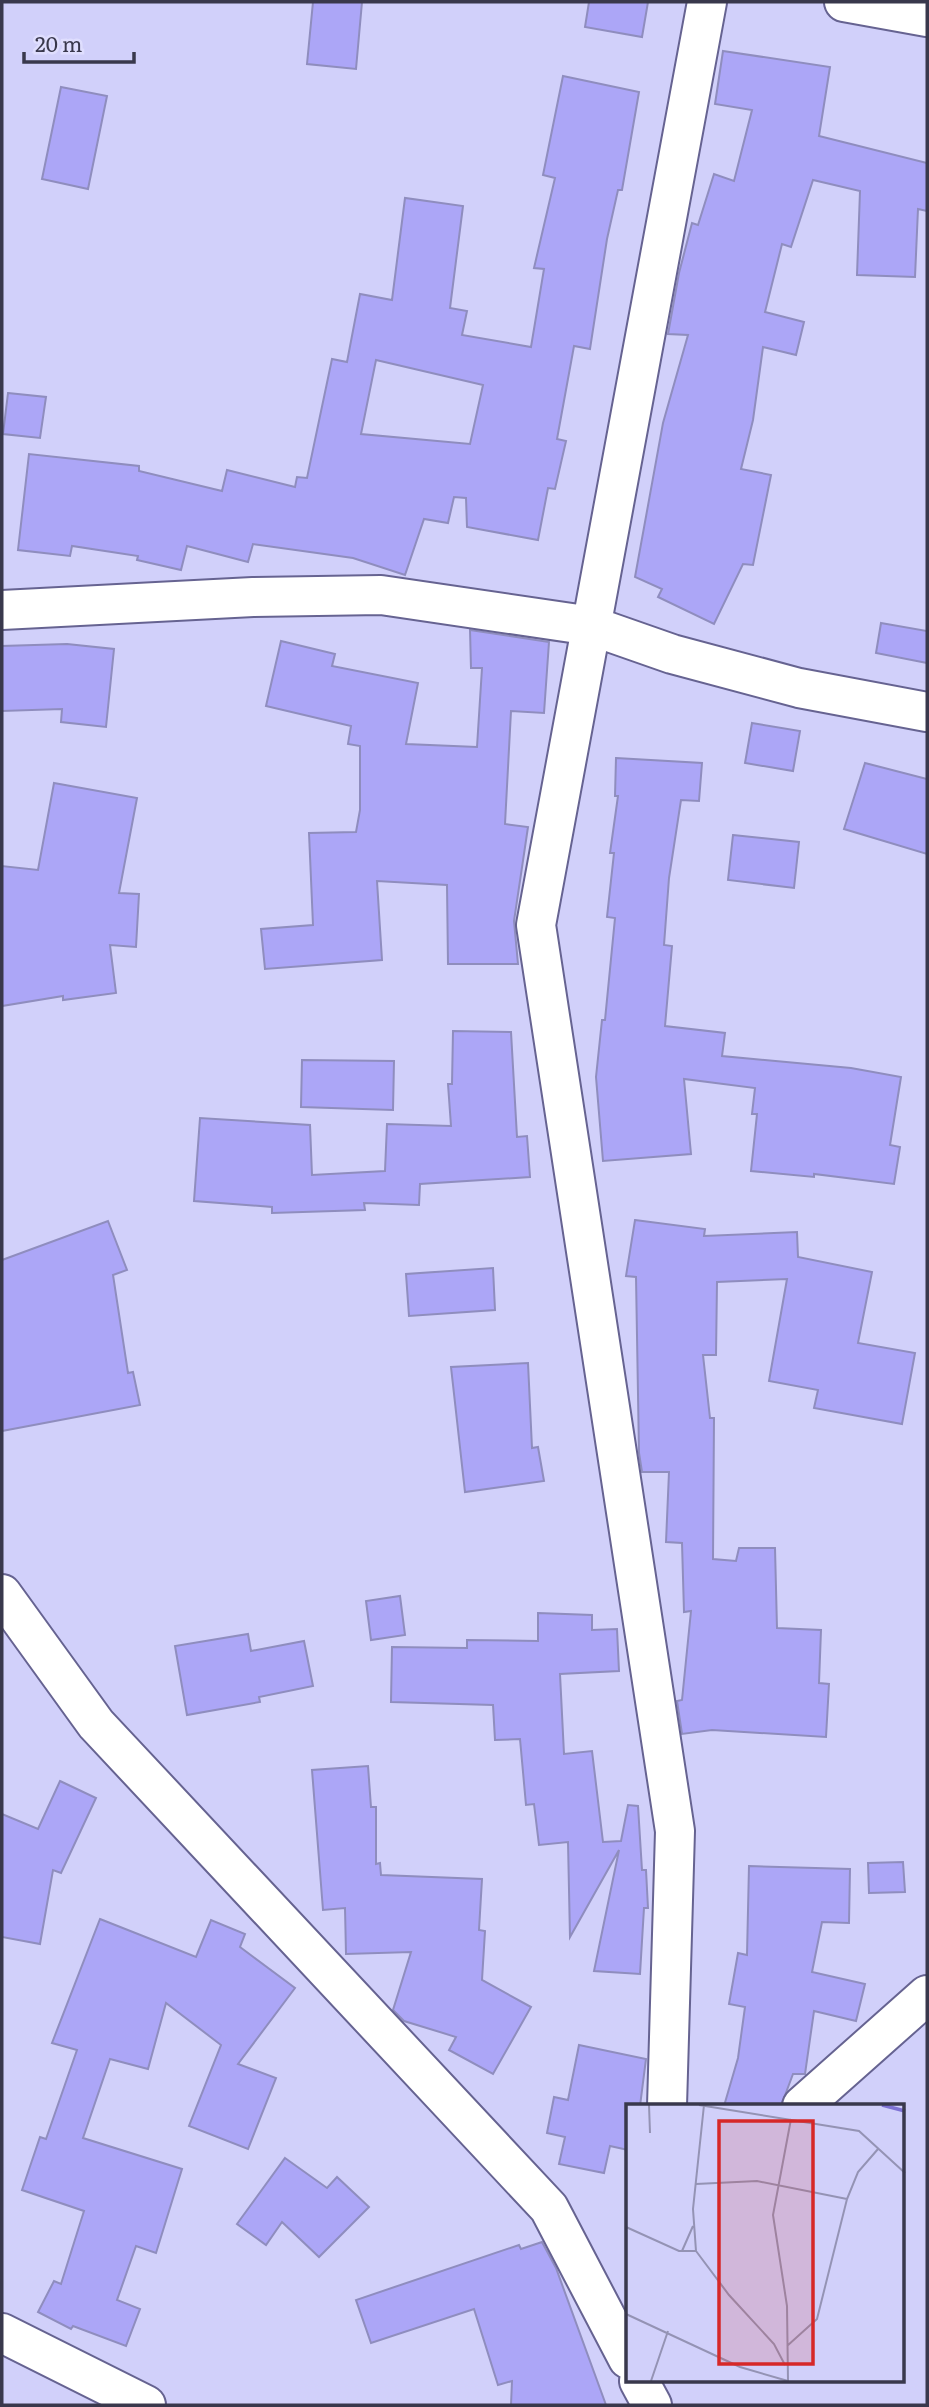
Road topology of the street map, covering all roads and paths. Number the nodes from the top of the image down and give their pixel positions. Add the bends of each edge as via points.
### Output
1 (708, 2) edge
2 (844, 2) edge
3 (927, 17) edge
4 (2, 610) edge
5 (592, 626) junction
6 (927, 712) edge
7 (2, 1594) edge
8 (927, 1994) edge
9 (667, 2104) edge
10 (804, 2104) edge
11 (2, 2333) edge
12 (626, 2355) edge
13 (640, 2382) edge
14 (659, 2382) edge
15 (146, 2405) edge
16 (652, 2405) edge
17 (659, 2405) edge

1 - 5 street
2 - 3 street
4 - 5 street via 381,595
5 - 6 street via 672,654 799,688
5 - 9 street via 536,925 675,1830
7 - 12 street via 96,1724 548,2208
8 - 10 street
11 - 15 street
13 - 16 street
14 - 17 street

